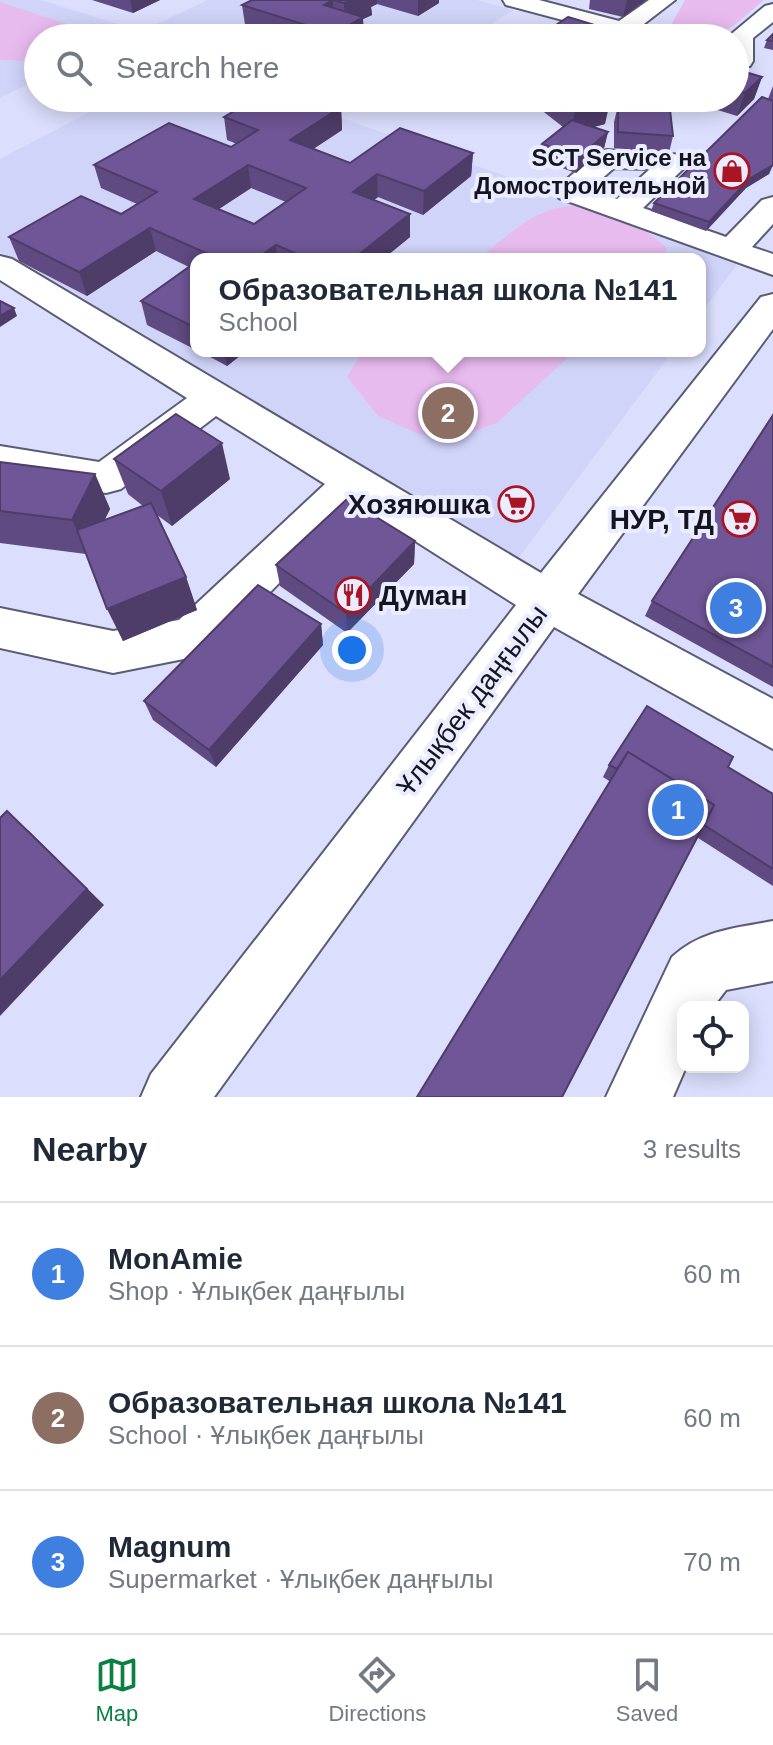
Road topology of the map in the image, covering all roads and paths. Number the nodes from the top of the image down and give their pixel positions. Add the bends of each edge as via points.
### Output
1 (514, 0) edge
2 (664, 0) edge
3 (539, 3) edge
4 (576, 8) edge
5 (773, 11) edge
6 (600, 24) edge
7 (629, 24) edge
8 (749, 30) edge
9 (773, 206) edge
10 (623, 210) junction
11 (732, 249) junction
12 (773, 265) edge
13 (0, 266) edge
14 (773, 305) edge
15 (215, 397) junction
16 (0, 461) edge
17 (354, 481) junction
18 (547, 600) junction
19 (0, 628) edge
20 (773, 725) edge
21 (773, 951) edge
22 (174, 1097) edge
23 (639, 1097) edge

1 - 3 street
2 - 7 street
3 - 4 street
4 - 6 street
5 - 8 street
9 - 11 street
10 - 10 street via 570,192 607,159 675,161
10 - 11 street
11 - 12 street
13 - 15 street
14 - 18 street, Ұлықбек даңғылы
15 - 16 street via 106,478
15 - 17 street
17 - 18 street
17 - 19 street via 192,639 113,652
18 - 20 street
18 - 22 street, Ұлықбек даңғылы
21 - 23 street via 710,963 694,979

